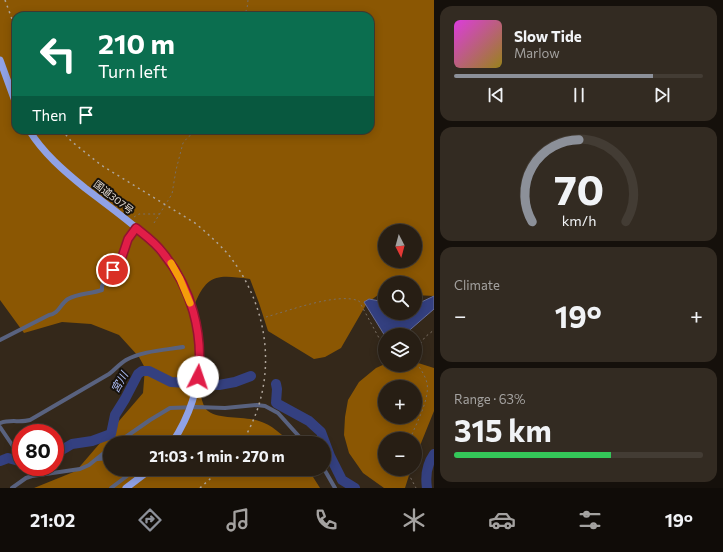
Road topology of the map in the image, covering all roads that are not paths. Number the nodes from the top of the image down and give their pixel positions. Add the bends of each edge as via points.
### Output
1 (0, 60) edge
2 (12, 93) edge
3 (32, 134) edge
4 (136, 228) junction
5 (0, 340) edge
6 (183, 347) dead end
7 (0, 423) edge
8 (0, 427) edge
9 (127, 436) edge
10 (176, 436) edge
11 (299, 436) edge
12 (12, 445) edge
13 (103, 454) edge
14 (98, 459) junction
15 (103, 459) edge
16 (64, 471) edge
17 (32, 476) edge
18 (127, 476) edge
19 (142, 476) edge
20 (328, 476) edge
21 (12, 488) edge
22 (111, 488) edge
23 (126, 488) edge
24 (335, 488) edge

1 - 2 highway
3 - 4 highway, 国道307号 via 52,160
4 - 5 street via 126,242 122,257 109,274 102,290 69,298 55,314
4 - 10 highway, 国道307号 via 163,252 175,270 193,310 198,330 200,358 195,396
6 - 7 street via 130,358 109,374 30,420 8,420
8 - 12 street
9 - 11 street via 170,408 257,405 278,413
13 - 14 street
14 - 15 street
14 - 16 street via 80,469
17 - 21 street
18 - 22 street
19 - 23 highway
20 - 24 street

